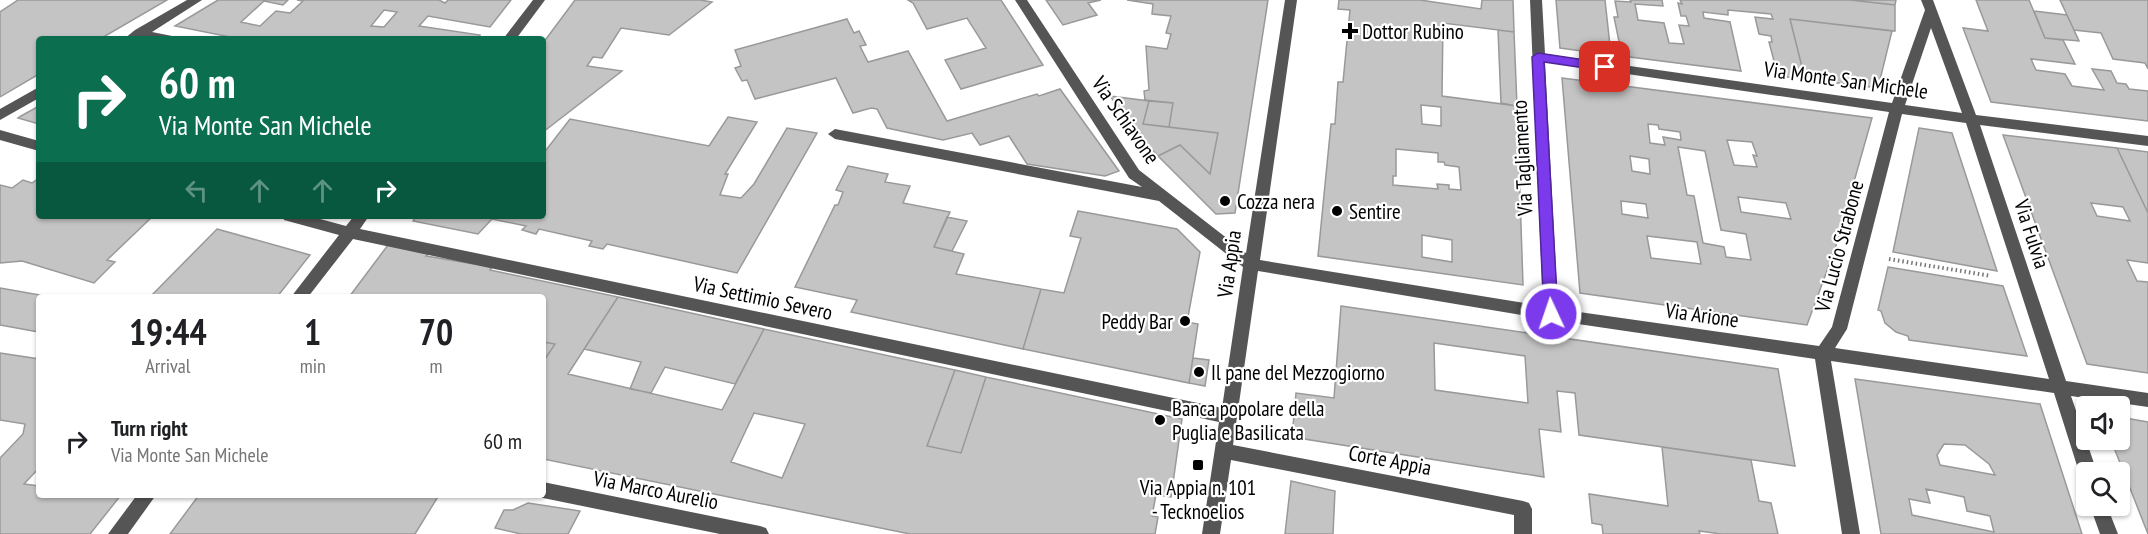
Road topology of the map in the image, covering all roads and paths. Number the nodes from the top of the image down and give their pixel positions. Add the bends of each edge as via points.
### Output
1 (196, 0) edge
2 (539, 0) edge
3 (1021, 0) edge
4 (1291, 0) edge
5 (1536, 0) edge
6 (1929, 5) edge
7 (135, 36) edge
8 (511, 36) edge
9 (1538, 57) junction
10 (36, 94) edge
11 (1897, 108) junction
12 (0, 115) edge
13 (1970, 119) junction
14 (835, 134) dead end
15 (0, 135) edge
16 (2148, 141) edge
17 (36, 145) edge
18 (1162, 196) junction
19 (301, 219) edge
20 (359, 219) edge
21 (348, 232) junction
22 (1858, 253) junction
23 (1250, 264) junction
24 (2024, 282) junction
25 (301, 294) edge
26 (1551, 314) junction
27 (1822, 354) junction
28 (2058, 387) junction
29 (2148, 400) edge
30 (1229, 417) junction
31 (1224, 451) junction
32 (2084, 462) edge
33 (546, 491) edge
34 (145, 498) edge
35 (2103, 516) edge
36 (117, 534) edge
37 (760, 534) edge
38 (1211, 534) edge
39 (1523, 534) edge
40 (1851, 534) edge
41 (2109, 534) edge

1 - 7 street
2 - 8 street
3 - 18 street, Via Schiavone via 1134,174
4 - 23 street, Via Appia
5 - 9 street, Via Tagliamento
6 - 11 street, Via Fulvia
6 - 13 street, Via Fulvia
9 - 11 street, Via Monte San Michele
9 - 26 street, Via Tagliamento
10 - 12 street
11 - 13 street, Via Monte San Michele
11 - 22 street, Via Lucio Strabone
13 - 16 street, Via Monte San Michele
13 - 24 street, Via Fulvia
14 - 18 street
15 - 17 street
18 - 23 street, Via Schiavone
19 - 21 street, Via Settimio Severo
20 - 21 street
21 - 25 street
21 - 30 street, Via Settimio Severo
22 - 24 path
22 - 27 street, Via Lucio Strabone via 1839,329
23 - 26 street, Via Arione
23 - 30 street, Via Appia
24 - 28 street, Via Fulvia
26 - 27 street, Via Arione
27 - 28 street, Via Arione
27 - 40 street
28 - 29 street, Via Arione
28 - 32 street, Via Fulvia
30 - 31 street, Via Appia
31 - 38 street, Via Appia
31 - 39 street, Corte Appia via 1523,509
33 - 37 street, Via Marco Aurelio
34 - 36 street
35 - 41 street

